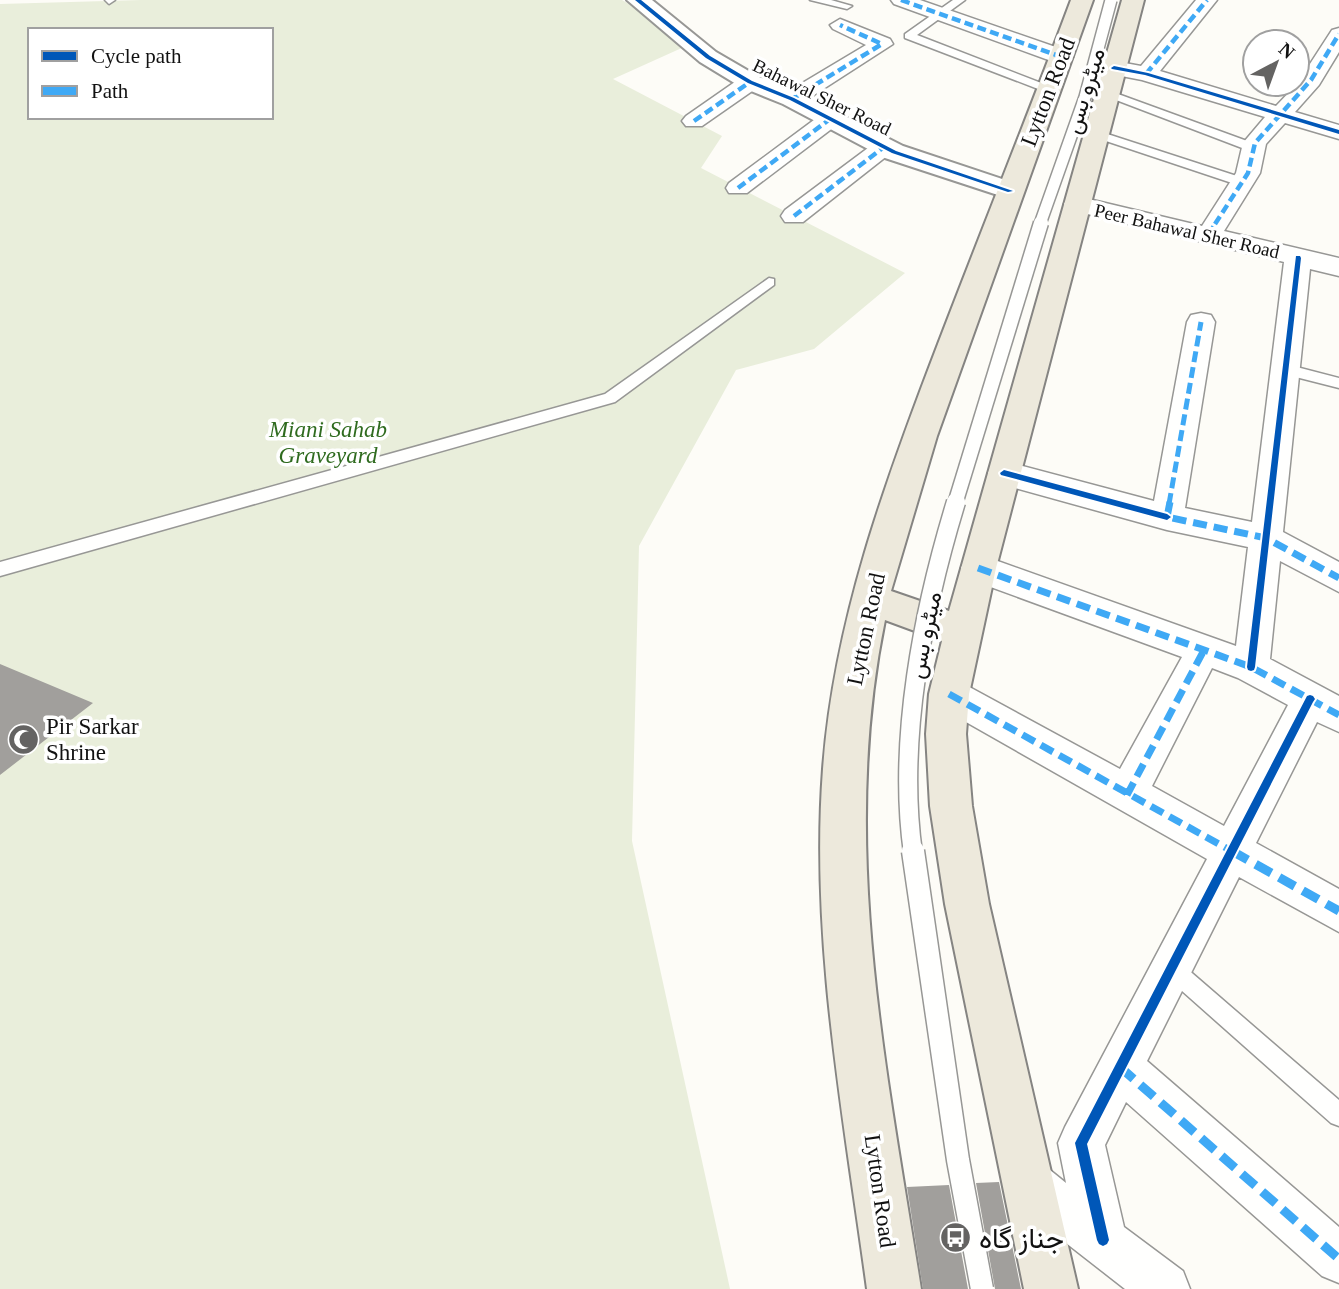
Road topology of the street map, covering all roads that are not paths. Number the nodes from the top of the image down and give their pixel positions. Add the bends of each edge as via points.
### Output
1 (638, 0) edge
2 (815, 0) edge
3 (901, 0) edge
4 (960, 0) edge
5 (1082, 0) edge
6 (1111, 0) edge
7 (1133, 0) edge
8 (1207, 0) edge
9 (941, 13) junction
10 (844, 16) joint
11 (1339, 34) edge
12 (1056, 73) junction
13 (1122, 78) junction
14 (750, 82) junction
15 (792, 99) junction
16 (1280, 116) junction
17 (830, 120) junction
18 (694, 121) dead end
19 (1339, 132) edge
20 (1095, 134) junction
21 (884, 147) junction
22 (1254, 148) junction
23 (1242, 183) junction
24 (738, 188) dead end
25 (1010, 191) junction
26 (1076, 204) junction
27 (793, 216) dead end
28 (1208, 236) junction
29 (1298, 258) junction
30 (1339, 267) edge
31 (769, 282) dead end
32 (1201, 322) dead end
33 (1285, 369) junction
34 (1339, 383) edge
35 (1004, 472) junction
36 (1167, 517) junction
37 (1266, 538) junction
38 (978, 568) junction
39 (0, 569) edge
40 (1339, 578) edge
41 (869, 599) junction
42 (963, 632) junction
43 (1204, 650) junction
44 (1251, 667) junction
45 (949, 694) junction
46 (1324, 707) edge
47 (1127, 795) junction
48 (1230, 851) junction
49 (1337, 905) edge
50 (1171, 968) junction
51 (1120, 1067) junction
52 (1339, 1115) edge
53 (1028, 1182) junction
54 (1103, 1240) junction
55 (1339, 1259) edge
56 (894, 1289) edge
57 (982, 1289) edge
58 (1051, 1289) edge
59 (1165, 1289) edge

1 - 14 street, Bahawal Sher Road via 708,57
2 - 10 lane
3 - 9 street
4 - 9 lane
5 - 12 main road, Lytton Road
6 - 57 lane, میٹرو بس, bridge via 1085,97 1043,216 949,524 912,692 907,809 958,1160
7 - 13 main road
8 - 13 street
9 - 12 street
9 - 12 lane via 909,36
10 - 15 street via 882,44
11 - 16 street via 1311,80
12 - 25 main road, Lytton Road
13 - 16 street
13 - 20 main road
13 - 22 lane
14 - 15 street, Bahawal Sher Road
14 - 18 street
15 - 17 street, Bahawal Sher Road
16 - 19 street
16 - 22 street
17 - 21 street, Bahawal Sher Road
17 - 24 street
20 - 23 lane
20 - 26 main road
21 - 25 street, Bahawal Sher Road
21 - 27 street
22 - 23 street
23 - 28 street
25 - 41 main road, Lytton Road via 918,440
26 - 28 street, Peer Bahawal Sher Road
26 - 35 main road
28 - 29 street, Peer Bahawal Sher Road
29 - 30 street, Peer Bahawal Sher Road
29 - 33 street
31 - 39 lane via 610,398
32 - 36 street
33 - 34 lane
33 - 37 street
35 - 36 street
35 - 38 main road
36 - 37 street
37 - 40 street
37 - 44 street
38 - 42 main road
38 - 43 street
41 - 42 main road
41 - 56 main road, Lytton Road via 851,700 843,875 858,1033
42 - 45 main road
43 - 44 street
43 - 47 street
44 - 46 street
45 - 47 street
45 - 53 main road via 946,734 951,806 967,904
46 - 48 street
47 - 48 street
48 - 49 street
48 - 50 street
50 - 51 street
50 - 52 lane
51 - 54 street via 1081,1143
51 - 55 street
53 - 54 street
53 - 58 main road
54 - 59 street

